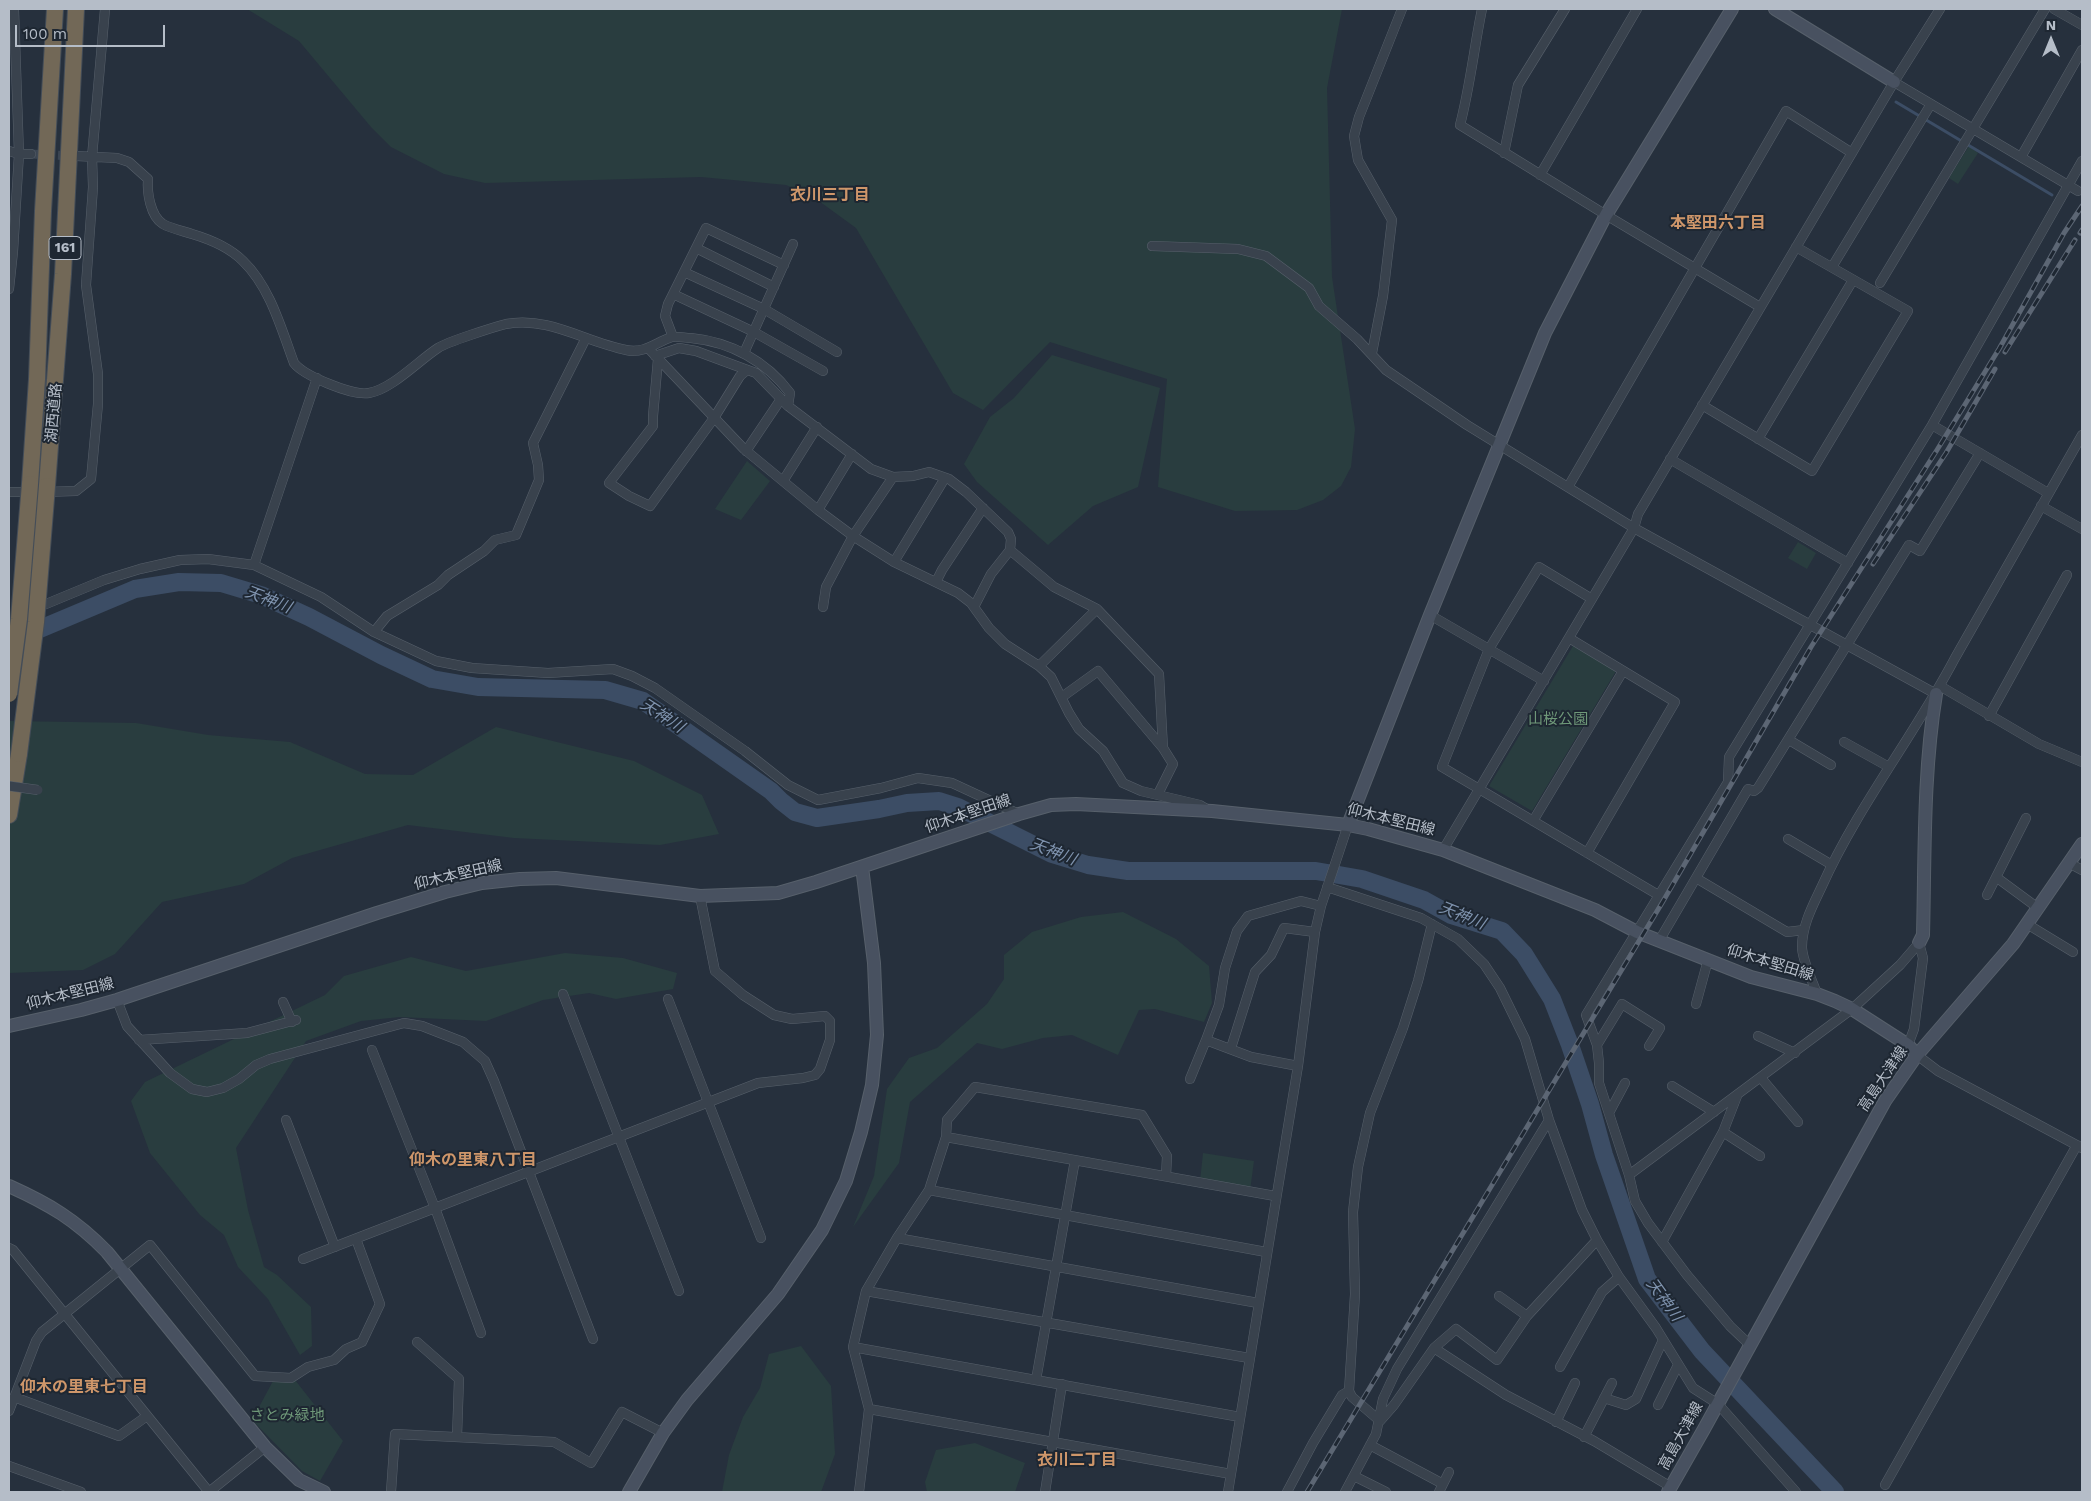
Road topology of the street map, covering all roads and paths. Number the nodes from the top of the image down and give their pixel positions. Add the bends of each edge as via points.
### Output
1 (14, 9) edge
2 (55, 9) edge
3 (76, 9) edge
4 (105, 9) edge
5 (1402, 9) edge
6 (1482, 9) edge
7 (1565, 9) edge
8 (1637, 9) edge
9 (1732, 9) edge
10 (1775, 9) edge
11 (1940, 9) edge
12 (2045, 9) edge
13 (2054, 9) edge
14 (2082, 25) edge
15 (2082, 50) edge
16 (1894, 82) junction
17 (1931, 104) junction
18 (1972, 128) junction
19 (9, 151) edge
20 (1504, 153) junction
21 (1852, 153) junction
22 (19, 154) junction
23 (31, 154) tunnel mouth
24 (76, 156) tunnel mouth
25 (92, 157) junction
26 (2021, 157) junction
27 (2082, 161) edge
28 (1540, 175) junction
29 (2068, 185) junction
30 (2078, 191) dead end
31 (1606, 215) junction
32 (793, 244) dead end
33 (1152, 246) dead end
34 (1796, 247) junction
35 (696, 248) junction
36 (784, 265) junction
37 (1696, 267) junction
38 (1832, 267) junction
39 (684, 272) junction
40 (1853, 280) junction
41 (1880, 283) dead end
42 (9, 287) edge
43 (774, 287) junction
44 (673, 294) junction
45 (1760, 307) junction
46 (764, 310) junction
47 (754, 332) junction
48 (673, 337) junction
49 (586, 338) junction
50 (837, 352) dead end
51 (744, 353) junction
52 (654, 354) junction
53 (1372, 354) junction
54 (746, 370) junction
55 (823, 372) dead end
56 (317, 378) junction
57 (785, 402) junction
58 (1702, 405) junction
59 (714, 418) junction
60 (1932, 424) junction
61 (817, 427) junction
62 (2082, 435) edge
63 (1758, 438) junction
64 (1498, 444) junction
65 (746, 451) junction
66 (1980, 453) junction
67 (852, 454) junction
68 (1670, 459) junction
69 (893, 476) junction
70 (945, 478) junction
71 (783, 481) junction
72 (1568, 486) junction
73 (9, 492) edge
74 (2048, 493) junction
75 (2041, 506) junction
76 (982, 508) junction
77 (818, 510) junction
78 (1634, 528) junction
79 (2082, 529) edge
80 (853, 536) junction
81 (1010, 550) junction
82 (894, 562) junction
83 (1848, 563) junction
84 (254, 565) junction
85 (2067, 575) dead end
86 (936, 582) junction
87 (1592, 599) junction
88 (823, 607) dead end
89 (974, 607) junction
90 (1097, 609) junction
91 (1430, 615) junction
92 (9, 619) edge
93 (1811, 624) junction
94 (374, 632) junction
95 (1569, 638) junction
96 (1848, 644) junction
97 (1489, 649) junction
98 (1039, 666) junction
99 (1623, 671) junction
100 (1544, 681) junction
101 (1938, 690) junction
102 (9, 694) edge
103 (1062, 697) junction
104 (1989, 716) junction
105 (1789, 740) junction
106 (1844, 742) dead end
107 (1163, 748) junction
108 (2082, 762) edge
109 (1831, 765) dead end
110 (1889, 767) junction
111 (9, 786) edge
112 (1479, 789) junction
113 (38, 790) dead end
114 (1158, 794) junction
115 (1212, 812) junction
116 (1019, 814) junction
117 (9, 815) edge
118 (2026, 818) dead end
119 (1533, 821) junction
120 (1348, 825) junction
121 (1788, 840) dead end
122 (2082, 844) edge
123 (1443, 850) junction
124 (1587, 853) junction
125 (2069, 863) junction
126 (1832, 865) junction
127 (862, 867) junction
128 (2082, 870) edge
129 (1696, 878) junction
130 (1996, 878) junction
131 (1327, 887) junction
132 (1987, 895) dead end
133 (700, 896) junction
134 (1660, 896) junction
135 (1321, 906) junction
136 (2038, 908) junction
137 (1432, 924) junction
138 (2027, 924) junction
139 (1804, 930) junction
140 (1315, 932) junction
141 (1637, 932) junction
142 (1659, 941) junction
143 (1919, 943) junction
144 (2073, 952) dead end
145 (1708, 960) junction
146 (563, 994) dead end
147 (1817, 994) junction
148 (668, 999) dead end
149 (117, 1000) junction
150 (283, 1002) dead end
151 (1696, 1004) dead end
152 (1852, 1009) junction
153 (9, 1026) edge
154 (1758, 1036) dead end
155 (139, 1040) junction
156 (1206, 1040) junction
157 (1597, 1045) junction
158 (1908, 1045) junction
159 (1649, 1046) dead end
160 (1231, 1048) junction
161 (372, 1050) dead end
162 (1795, 1053) junction
163 (1917, 1056) junction
164 (1298, 1066) junction
165 (1760, 1078) junction
166 (1190, 1079) dead end
167 (1625, 1083) dead end
168 (1672, 1086) dead end
169 (1738, 1095) junction
170 (709, 1102) junction
171 (1714, 1112) junction
172 (1609, 1113) junction
173 (286, 1120) dead end
174 (1549, 1120) junction
175 (1798, 1122) dead end
176 (1723, 1132) junction
177 (619, 1137) junction
178 (946, 1137) junction
179 (2080, 1147) edge
180 (1760, 1156) dead end
181 (1075, 1160) junction
182 (528, 1171) junction
183 (1629, 1175) junction
184 (1166, 1176) junction
185 (9, 1186) edge
186 (929, 1190) junction
187 (1275, 1196) junction
188 (436, 1208) junction
189 (1065, 1215) junction
190 (762, 1238) dead end
191 (897, 1238) junction
192 (356, 1239) junction
193 (1597, 1240) junction
194 (1662, 1242) junction
195 (335, 1247) junction
196 (9, 1248) edge
197 (1266, 1252) junction
198 (304, 1259) dead end
199 (1056, 1267) junction
200 (120, 1269) junction
201 (1619, 1277) junction
202 (679, 1291) dead end
203 (866, 1291) junction
204 (1500, 1296) dead end
205 (1258, 1303) junction
206 (65, 1314) junction
207 (1527, 1316) junction
208 (1046, 1322) junction
209 (481, 1333) dead end
210 (594, 1339) dead end
211 (1662, 1340) junction
212 (418, 1342) dead end
213 (853, 1347) junction
214 (1434, 1348) junction
215 (1747, 1349) junction
216 (1250, 1358) junction
217 (1678, 1365) junction
218 (1560, 1367) dead end
219 (1036, 1380) junction
220 (1575, 1383) dead end
221 (1612, 1383) dead end
222 (1062, 1384) junction
223 (1349, 1391) junction
224 (14, 1397) junction
225 (1604, 1398) junction
226 (1720, 1399) junction
227 (1658, 1405) dead end
228 (870, 1409) junction
229 (9, 1411) edge
230 (147, 1416) junction
231 (1240, 1416) junction
232 (1380, 1421) junction
233 (1556, 1422) junction
234 (663, 1433) junction
235 (1584, 1436) junction
236 (457, 1437) junction
237 (1052, 1442) junction
238 (1370, 1445) junction
239 (265, 1447) junction
240 (9, 1466) edge
241 (1449, 1472) dead end
242 (1231, 1474) junction
243 (1354, 1476) junction
244 (1885, 1485) dead end
245 (1441, 1488) edge
246 (1669, 1490) edge
247 (81, 1492) edge
248 (209, 1492) edge
249 (324, 1492) edge
250 (391, 1492) edge
251 (629, 1492) edge
252 (859, 1492) edge
253 (1045, 1492) edge
254 (1228, 1492) edge
255 (1287, 1492) edge
256 (1347, 1492) edge
257 (1386, 1492) edge
258 (1796, 1492) edge

1 - 22 street
2 - 102 highway, 湖西道路 / 161, bridge via 30,484
3 - 117 highway, 湖西道路 / 161, bridge via 63,274 48,486 36,622
4 - 25 street
5 - 53 street via 1354,136 1358,160 1392,220
6 - 20 street via 1460,126
7 - 20 street via 1518,85
8 - 28 street
9 - 31 main road
10 - 16 main road
11 - 16 street
12 - 18 street
13 - 14 street
15 - 26 street
16 - 17 street
16 - 21 street
17 - 18 street
17 - 38 street
18 - 26 street
18 - 41 street
19 - 22 street
20 - 28 street
21 - 34 street
21 - 37 street via 1786,112
22 - 23 street
22 - 42 street
24 - 25 street
25 - 56 street via 130,162 148,179 147,193 161,223 222,246 242,260 275,311 294,363 299,370
25 - 73 street via 86,285 98,374 92,479 76,491
26 - 29 street
27 - 29 street
28 - 31 street
29 - 30 street
29 - 60 street
31 - 37 street
31 - 64 main road via 1545,333
32 - 36 street
33 - 53 street via 1238,249 1266,256 1309,288 1319,306
34 - 38 street
34 - 45 street
35 - 36 street via 706,228
35 - 39 street
35 - 43 street
36 - 43 street
37 - 45 street
37 - 72 street
38 - 40 street
39 - 44 street
39 - 46 street
40 - 63 street
40 - 63 street via 1908,311 1812,470
43 - 46 street
44 - 47 street
44 - 48 street via 665,316
45 - 58 street
46 - 47 street
46 - 50 street
47 - 51 street
47 - 55 street
48 - 51 street via 705,340
48 - 52 street
49 - 52 street via 628,351
49 - 56 street via 537,322 506,324 440,346 386,386 371,393 360,394
49 - 94 street via 533,443 538,480 516,535 495,540 438,585 386,616
51 - 57 street via 778,377 790,393
52 - 54 street via 679,348
52 - 59 street
52 - 59 street via 653,426 610,483 650,506
53 - 64 street via 1386,370
54 - 57 street via 756,374
54 - 59 street
56 - 84 street
57 - 61 street
57 - 65 street
58 - 63 street
58 - 68 street
59 - 65 street
60 - 66 street
60 - 83 street
61 - 67 street
61 - 71 street
62 - 74 street
64 - 72 street
64 - 91 main road
65 - 71 street
66 - 74 street
66 - 96 street via 1920,552 1909,545
67 - 69 street via 871,468
67 - 77 street
68 - 78 street via 1638,514
68 - 83 street
69 - 70 street via 929,472
69 - 80 street
70 - 76 street
70 - 82 street
71 - 77 street
72 - 78 street
74 - 75 street
75 - 79 street
75 - 101 street
76 - 81 street via 1008,532
76 - 86 street
77 - 80 street
78 - 87 street
78 - 93 street
80 - 82 street
80 - 88 street via 826,587
81 - 89 street via 991,574
81 - 90 street via 1054,587
82 - 86 street
83 - 93 street
84 - 92 street via 208,559 180,560 104,580
84 - 94 street via 321,597
85 - 104 street
86 - 89 street via 958,593
87 - 95 street
87 - 97 street via 1539,567
89 - 98 street via 1005,644
90 - 98 street
90 - 107 street via 1159,674
91 - 97 street
91 - 120 main road
93 - 96 street
93 - 134 street via 1729,757 1728,782
94 - 116 street via 436,661 472,668 548,673 613,669 632,676 655,688 788,785 818,800 918,778 952,783
95 - 99 street
95 - 100 street
96 - 101 street
96 - 105 street
97 - 100 street
97 - 112 street via 1442,767
98 - 103 street via 1051,677
99 - 119 street
99 - 124 street via 1675,702
100 - 112 street
101 - 104 street
101 - 110 street
101 - 143 main road via 1927,767 1923,935
103 - 107 street via 1098,671
103 - 114 street via 1079,729 1103,751 1123,783
104 - 108 street via 2039,744
105 - 109 street
105 - 129 street via 1758,788 1754,791 1748,789
106 - 110 street
107 - 114 street via 1173,764
110 - 126 street
111 - 113 street, bridge
112 - 119 street
112 - 123 street
114 - 115 street via 1200,805
115 - 116 main road, 仰木本堅田線 via 1076,804 1051,805
115 - 120 main road, 仰木本堅田線
116 - 127 main road, 仰木本堅田線
118 - 130 street
119 - 124 street
120 - 123 main road, 仰木本堅田線
120 - 131 street
121 - 126 street
122 - 125 main road, 高島大津線
123 - 141 main road, 仰木本堅田線 via 1595,910
124 - 134 street
125 - 128 street
125 - 136 main road, 高島大津線
126 - 139 street
127 - 133 main road, 仰木本堅田線 via 778,892
127 - 234 main road via 874,963 877,1036 872,1085 846,1180 822,1230 778,1294 687,1400
129 - 139 street via 1787,932
129 - 142 street
130 - 132 street
130 - 136 street
131 - 135 street
131 - 137 street via 1402,910
133 - 149 main road, 仰木本堅田線 via 556,878 482,883 385,911
133 - 170 street via 715,971 774,1015 792,1019 825,1016 831,1029 816,1075 758,1083
134 - 141 street
135 - 140 street
135 - 156 street via 1301,900 1248,916 1237,931 1225,968 1219,1005
136 - 138 main road, 高島大津線
137 - 174 street via 1470,948 1500,988 1525,1039
137 - 223 street via 1406,1018 1370,1113 1358,1167 1353,1212 1355,1294
138 - 144 street
138 - 163 main road, 高島大津線 via 1988,975
139 - 147 street via 1802,950
140 - 160 street via 1284,928 1271,955 1255,972
140 - 164 street
141 - 142 main road, 仰木本堅田線
141 - 157 street via 1586,1015
142 - 145 main road, 仰木本堅田線
143 - 152 street
143 - 158 street via 1923,958 1914,1029
145 - 147 main road, 仰木本堅田線 via 1750,977
145 - 151 street
146 - 177 street
147 - 152 main road, 仰木本堅田線
148 - 170 street
149 - 153 main road, 仰木本堅田線
149 - 155 street via 127,1026
150 - 155 street via 294,1021 247,1033
152 - 158 main road, 仰木本堅田線
152 - 162 street
154 - 162 street
155 - 182 street via 178,1079 192,1089 207,1092 224,1088 270,1059 392,1025 413,1024 438,1032 463,1042 485,1061
156 - 160 street
156 - 166 street
157 - 159 street via 1622,1004 1660,1028
157 - 172 street via 1599,1083
158 - 163 main road, 仰木本堅田線
160 - 164 street via 1251,1057
161 - 188 street
162 - 165 street
163 - 179 street via 1938,1071
163 - 215 main road, 高島大津線 via 1885,1101
164 - 187 street
165 - 169 street
165 - 175 street
167 - 172 street
168 - 171 street
169 - 171 street
169 - 176 street
170 - 177 street
170 - 190 street
171 - 183 street
172 - 183 street
173 - 195 street
174 - 193 street via 1582,1210
174 - 232 street via 1397,1369 1383,1399
176 - 180 street
176 - 194 street
177 - 182 street
177 - 202 street
178 - 181 street
178 - 184 street via 947,1120 975,1087 1142,1115 1167,1156
178 - 186 street
179 - 244 street
181 - 184 street
181 - 189 street
182 - 188 street
182 - 210 street
183 - 194 street via 1635,1200
184 - 187 street
185 - 200 main road via 49,1204 86,1230
186 - 189 street
186 - 191 street
187 - 197 street
188 - 192 street
188 - 209 street
189 - 197 street
189 - 199 street
191 - 199 street
191 - 203 street
192 - 195 street
192 - 200 street via 380,1304 362,1342 346,1349 334,1360 308,1367 291,1378 255,1376 150,1245
193 - 201 street
193 - 207 street
194 - 215 street
195 - 198 street
196 - 206 street
197 - 205 street
199 - 205 street
199 - 208 street
200 - 206 street
200 - 239 main road
201 - 211 street
201 - 218 street via 1602,1292
203 - 208 street
203 - 213 street
204 - 207 street
205 - 216 street
206 - 224 street via 42,1332
206 - 230 street
207 - 214 street via 1497,1360 1456,1329
208 - 216 street
208 - 219 street
211 - 217 street
211 - 225 street via 1636,1399 1626,1405
212 - 236 street via 459,1379
213 - 219 street
213 - 228 street
214 - 232 street
214 - 233 street via 1506,1395
215 - 226 main road
216 - 231 street
217 - 226 street via 1693,1388
217 - 227 street
219 - 222 street
220 - 233 street
221 - 225 street
222 - 231 street
222 - 237 street
223 - 232 street
223 - 255 street via 1342,1394
224 - 229 street
224 - 230 street via 119,1436
225 - 235 street
226 - 246 main road, 高島大津線
226 - 258 street
228 - 237 street
228 - 252 street
230 - 248 street
231 - 242 street
232 - 238 street
233 - 235 street
234 - 236 street via 622,1412 591,1463 554,1442
234 - 251 main road
235 - 246 street
236 - 250 street via 395,1434
237 - 242 street
237 - 253 street
238 - 243 street
238 - 245 street
239 - 248 street
239 - 249 main road via 299,1480
240 - 247 street
241 - 245 street
242 - 254 street
243 - 256 street
243 - 257 street

